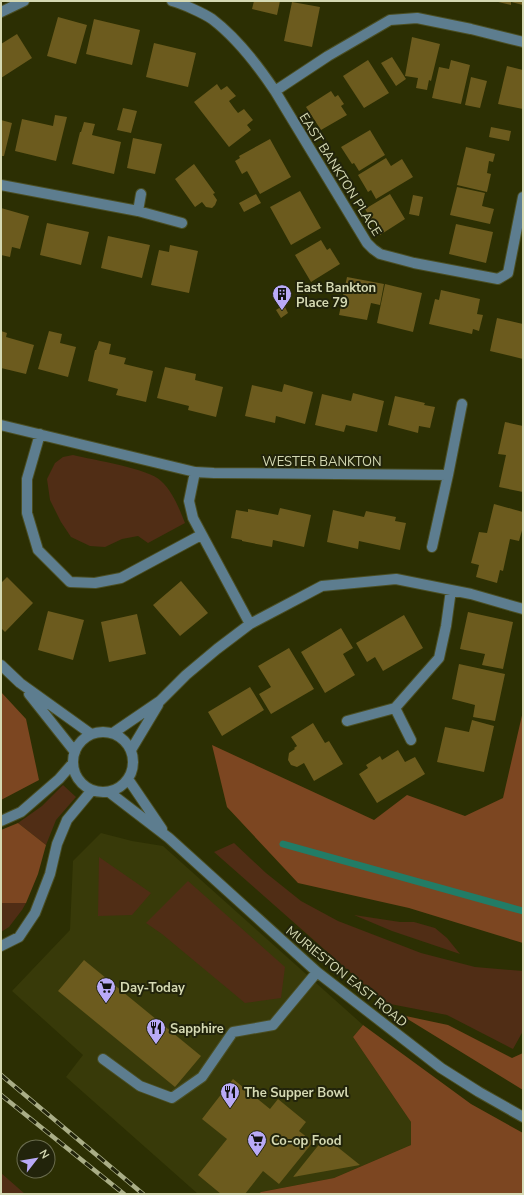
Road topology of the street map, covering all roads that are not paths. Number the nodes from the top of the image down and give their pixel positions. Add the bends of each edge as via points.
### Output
1 (24, 1) edge
2 (172, 1) edge
3 (1, 12) edge
4 (523, 42) edge
5 (275, 91) junction
6 (1, 185) edge
7 (141, 194) dead end
8 (523, 197) edge
9 (138, 211) junction
10 (182, 223) dead end
11 (518, 247) edge
12 (462, 404) dead end
13 (1, 425) edge
14 (40, 434) junction
15 (195, 472) junction
16 (448, 475) junction
17 (201, 535) junction
18 (432, 547) dead end
19 (451, 590) junction
20 (523, 609) edge
21 (250, 624) junction
22 (1, 665) edge
23 (20, 683) junction
24 (160, 701) junction
25 (395, 708) junction
26 (347, 720) dead end
27 (91, 734) junction
28 (113, 734) junction
29 (411, 740) dead end
30 (131, 750) junction
31 (75, 752) junction
32 (73, 763) junction
33 (128, 779) junction
34 (92, 790) junction
35 (109, 792) junction
36 (1, 821) edge
37 (169, 838) junction
38 (1, 946) edge
39 (317, 972) junction
40 (103, 1059) dead end
41 (523, 1117) edge

1 - 3 street
2 - 5 street, EAST BANKTON PLACE via 211,19 234,39 258,65
4 - 5 street via 417,18 390,20
5 - 11 street, EAST BANKTON PLACE via 363,237 380,254 498,279 508,273
6 - 9 street
7 - 9 street
8 - 11 street, EAST BANKTON PLACE
9 - 10 street
12 - 16 street
13 - 14 street, WESTER BANKTON
14 - 15 street, WESTER BANKTON
14 - 17 street via 27,479 27,513 38,550 70,582 95,583 121,578
15 - 16 street, WESTER BANKTON
15 - 17 street via 189,501 192,518
16 - 18 street
17 - 21 street
19 - 20 street
19 - 21 street via 396,579 322,586
19 - 25 street via 439,658
21 - 24 street via 186,675
22 - 23 street
23 - 27 street
23 - 31 street
24 - 28 street
24 - 30 street
25 - 26 street
25 - 29 street
27 - 28 street
27 - 31 street via 81,742
28 - 30 street via 124,740
30 - 33 street via 132,770
31 - 32 street
32 - 34 street via 78,780
32 - 36 street via 59,779 21,812
33 - 35 street
33 - 37 street, MURIESTON EAST ROAD
34 - 35 street
34 - 38 street via 67,820 35,913 19,937
35 - 37 street, MURIESTON EAST ROAD
37 - 39 street, MURIESTON EAST ROAD
39 - 40 street via 273,1025 233,1032 202,1078 172,1098 140,1086
39 - 41 street, MURIESTON EAST ROAD via 441,1068

